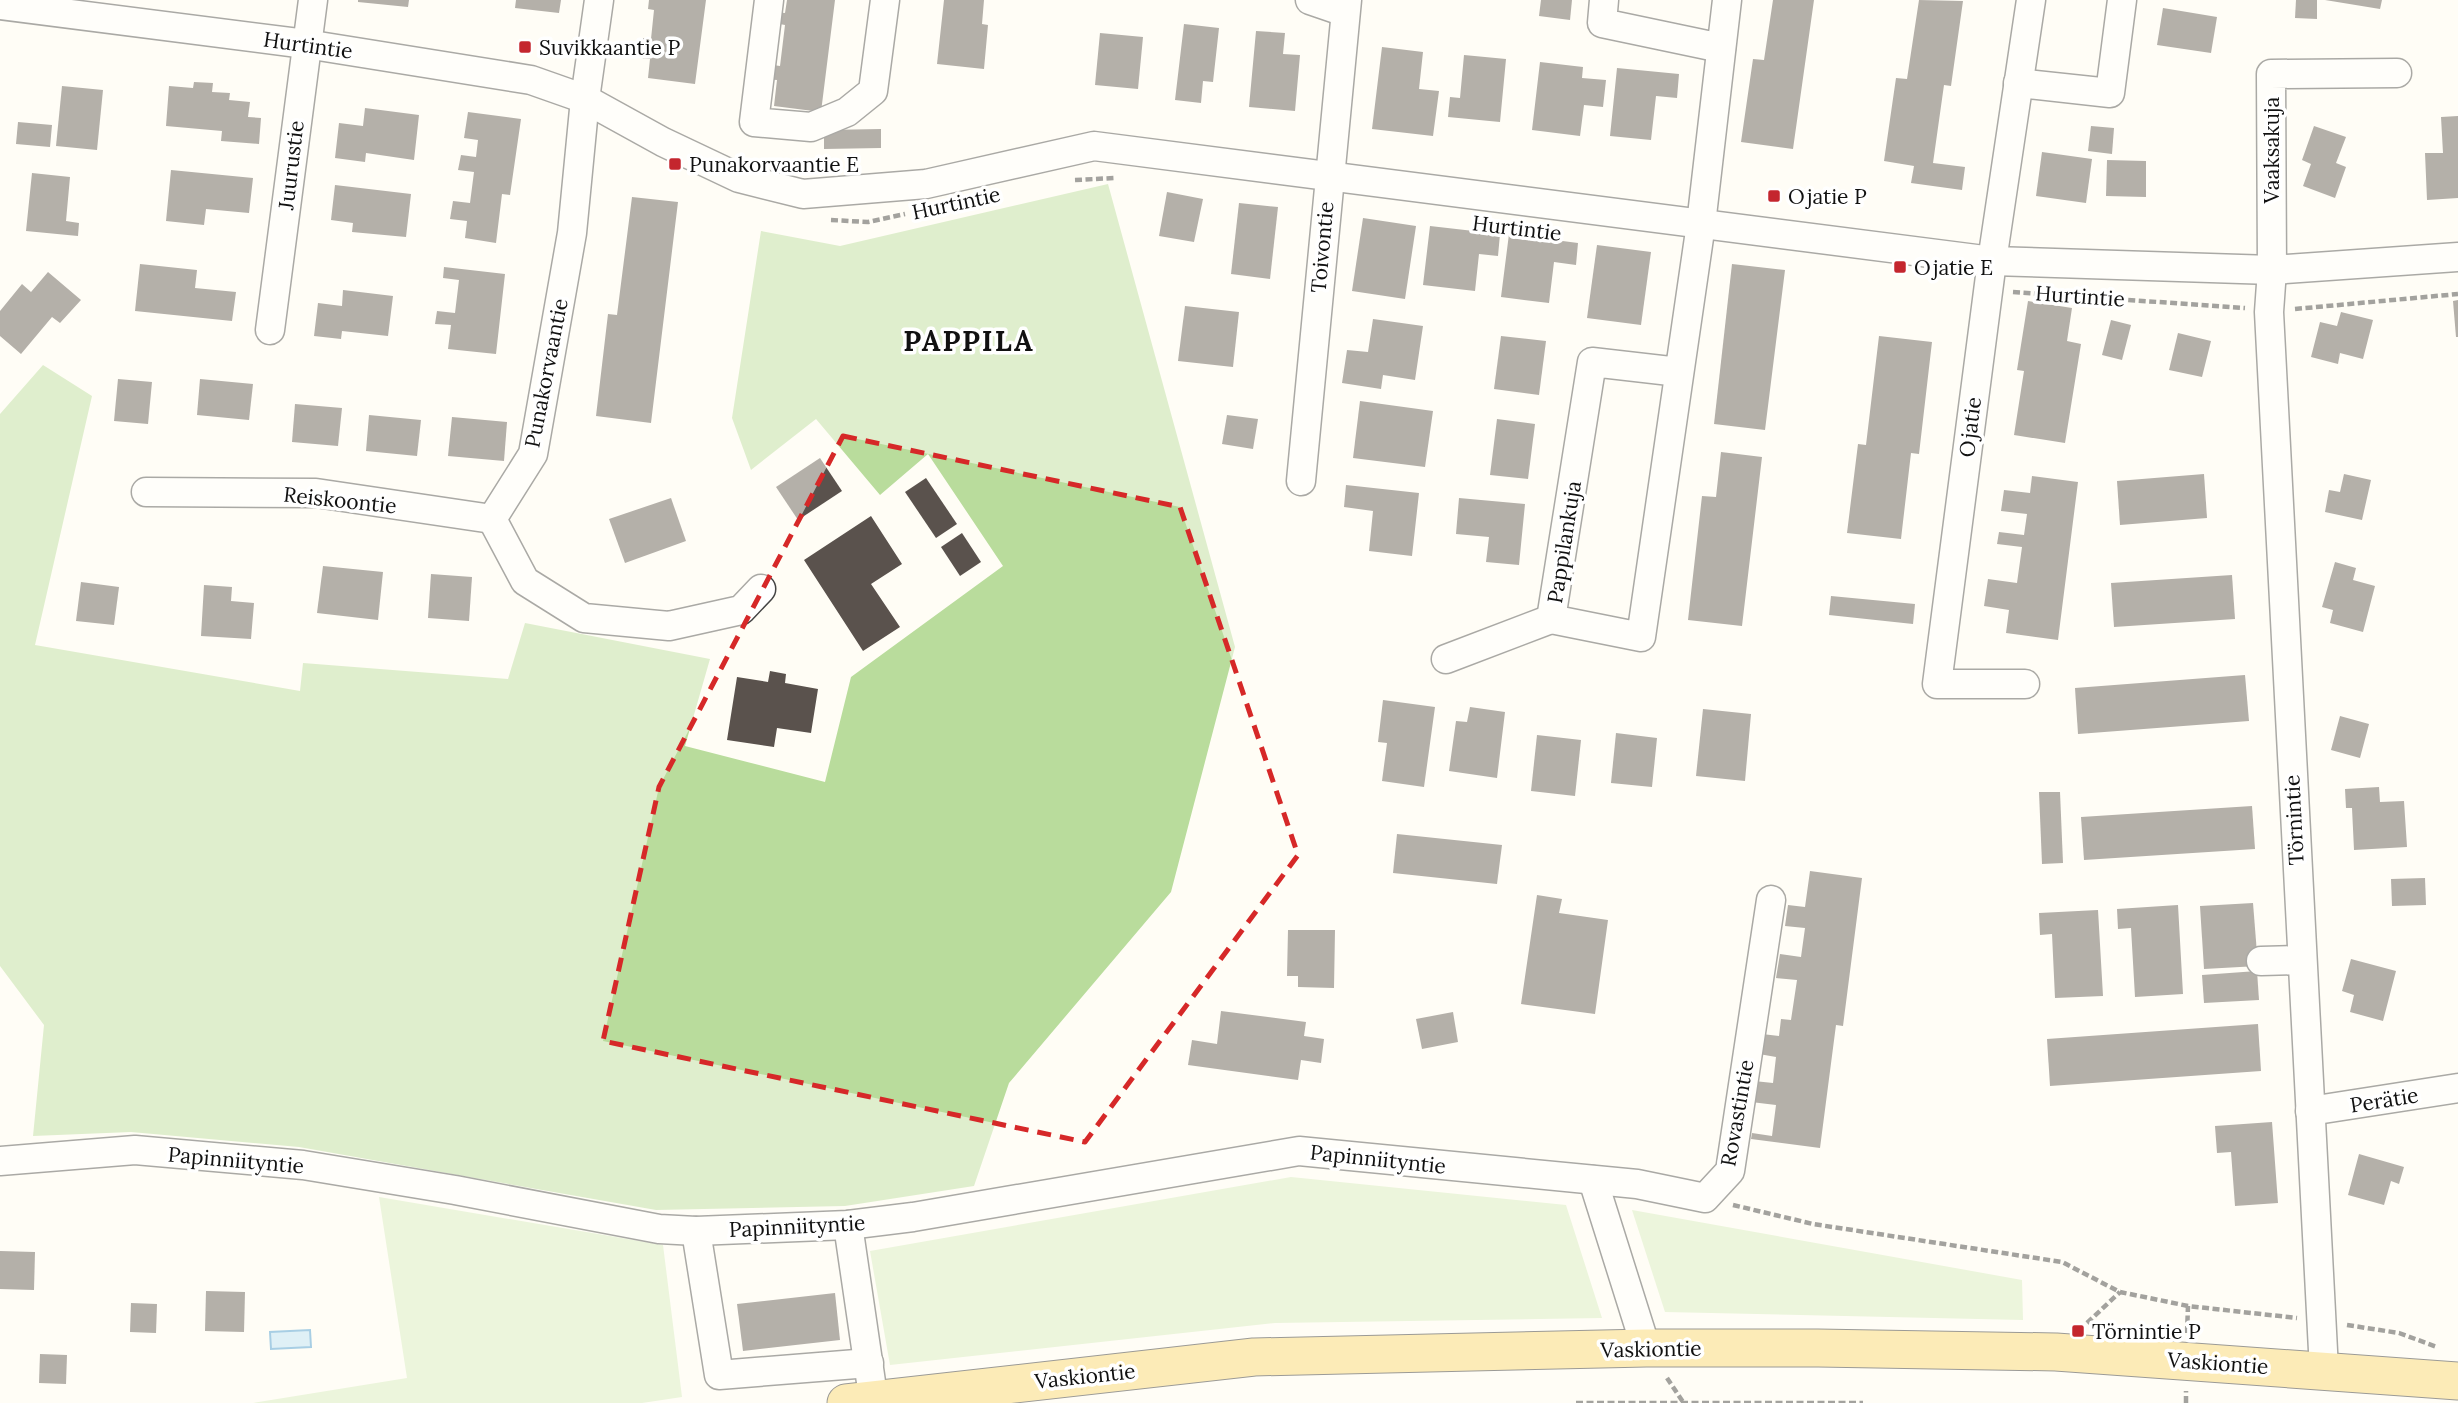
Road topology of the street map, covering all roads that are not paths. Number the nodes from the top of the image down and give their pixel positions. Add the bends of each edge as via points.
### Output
1 (313, 0) edge
2 (600, 0) edge
3 (769, 0) edge
4 (1310, 0) edge
5 (1604, 0) edge
6 (1727, 0) edge
7 (2032, 0) edge
8 (2122, 0) edge
9 (14, 4) edge
10 (884, 6) edge
11 (1346, 6) edge
12 (306, 44) junction
13 (1721, 48) junction
14 (2397, 73) dead end
15 (2018, 83) junction
16 (585, 99) junction
17 (1329, 176) junction
18 (1701, 224) junction
19 (2458, 257) edge
20 (1992, 261) junction
21 (2272, 270) junction
22 (270, 330) dead end
23 (1679, 372) junction
24 (1301, 481) dead end
25 (146, 492) dead end
26 (492, 519) junction
27 (761, 589) dead end
28 (1551, 619) junction
29 (1446, 659) dead end
30 (2025, 684) dead end
31 (1771, 900) dead end
32 (2302, 960) junction
33 (2261, 961) dead end
34 (2458, 1088) edge
35 (2310, 1111) junction
36 (0, 1161) edge
37 (1593, 1181) junction
38 (848, 1225) junction
39 (696, 1231) junction
40 (1646, 1348) junction
41 (869, 1363) junction
42 (2324, 1370) junction
43 (2448, 1378) edge
44 (865, 1402) edge

1 - 12 street, Juurustie
2 - 16 street, Punakorvaantie
3 - 10 street via 754,122 811,127 847,112 873,91
4 - 11 street, Toivontie
5 - 13 street via 1602,23
6 - 13 street, Pappilankuja
7 - 15 street, Ojatie
8 - 15 street via 2110,93
9 - 12 street, Hurtintie
11 - 17 street, Toivontie
12 - 16 street, Hurtintie via 531,80
12 - 22 street, Juurustie
13 - 18 street, Pappilankuja
14 - 21 street, Vaaksakuja via 2271,74
15 - 20 street, Ojatie
16 - 17 street, Hurtintie via 738,178 803,194 926,184 1094,146
16 - 26 street, Punakorvaantie via 572,233 533,454
17 - 18 street, Hurtintie
17 - 24 street, Toivontie
18 - 20 street, Hurtintie
18 - 23 street, Pappilankuja
19 - 21 street, Hurtintie
20 - 21 street, Hurtintie
20 - 30 street, Ojatie via 1937,684
21 - 32 street, Törnintie via 2269,312
23 - 28 street, Pappilankuja via 1592,362
23 - 28 street, Pappilankuja via 1642,636
25 - 26 street, Reiskoontie via 316,493
26 - 27 street via 525,581 584,618 669,626 741,610
28 - 29 street
31 - 37 street, Rovastintie via 1730,1171 1704,1199 1637,1184
32 - 33 street
32 - 35 street, Törnintie
34 - 35 street, Perätie
35 - 42 street, Törnintie
36 - 39 street, Papinniityntie via 135,1150 303,1165 659,1229
37 - 38 street, Papinniityntie via 1299,1151
37 - 40 street
38 - 39 street, Papinniityntie
38 - 41 street
39 - 41 street via 719,1376
40 - 42 main road, Vaskiontie via 2056,1352
40 - 44 main road, Vaskiontie via 1254,1357
41 - 44 street
42 - 43 main road, Vaskiontie

